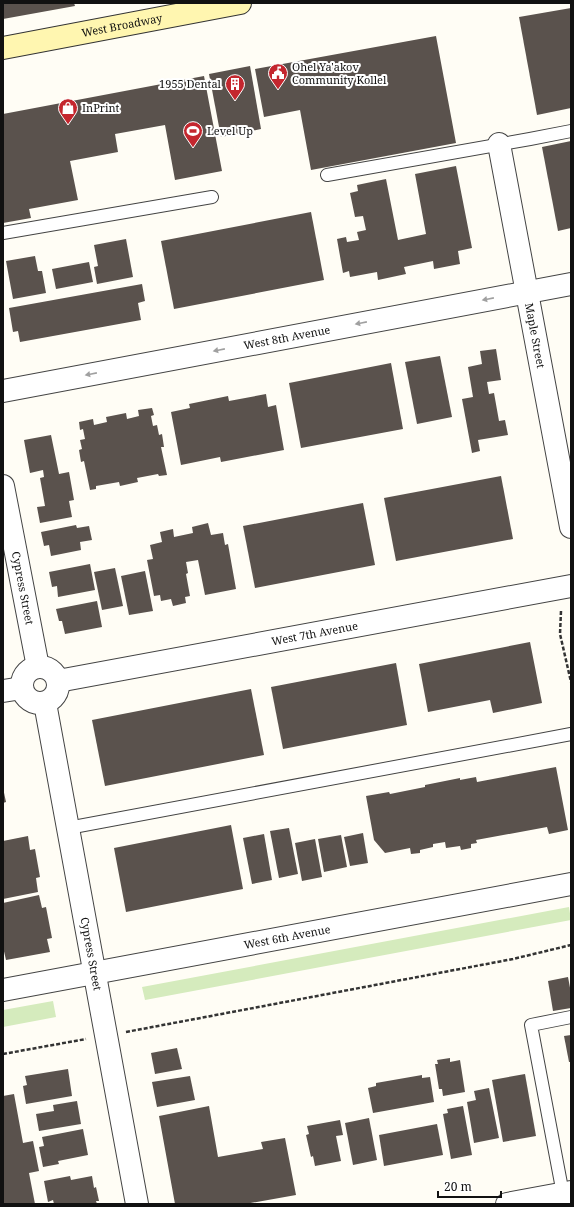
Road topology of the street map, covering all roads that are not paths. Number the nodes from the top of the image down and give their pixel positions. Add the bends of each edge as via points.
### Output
1 (240, 3) edge
2 (3, 48) edge
3 (571, 131) edge
4 (499, 144) junction
5 (328, 175) dead end
6 (212, 197) dead end
7 (3, 233) edge
8 (571, 284) edge
9 (527, 292) junction
10 (3, 390) edge
11 (3, 486) edge
12 (571, 527) edge
13 (571, 586) edge
14 (38, 667) junction
15 (58, 681) junction
16 (13, 690) edge
17 (45, 703) junction
18 (571, 734) edge
19 (68, 828) junction
20 (571, 884) edge
21 (94, 973) junction
22 (3, 990) edge
23 (571, 1018) edge
24 (567, 1193) edge
25 (137, 1204) edge
26 (507, 1204) edge

1 - 2 main road, West Broadway
3 - 4 lane
4 - 5 lane
4 - 9 street, Maple Street
6 - 7 lane
8 - 9 street, West 8th Avenue
9 -> 10 street, West 8th Avenue
9 - 12 street, Maple Street
11 - 14 street, Cypress Street
13 - 15 street, West 7th Avenue
14 - 15 street via 49,669
14 - 16 street via 28,672
15 - 17 street via 59,687 54,697
16 - 17 street via 39,704
17 - 19 street, Cypress Street
18 - 19 lane
19 - 21 street, Cypress Street
20 - 21 street, West 6th Avenue
21 - 22 street, West 6th Avenue
21 - 25 street, Cypress Street
23 - 24 lane via 531,1025
24 - 26 street

